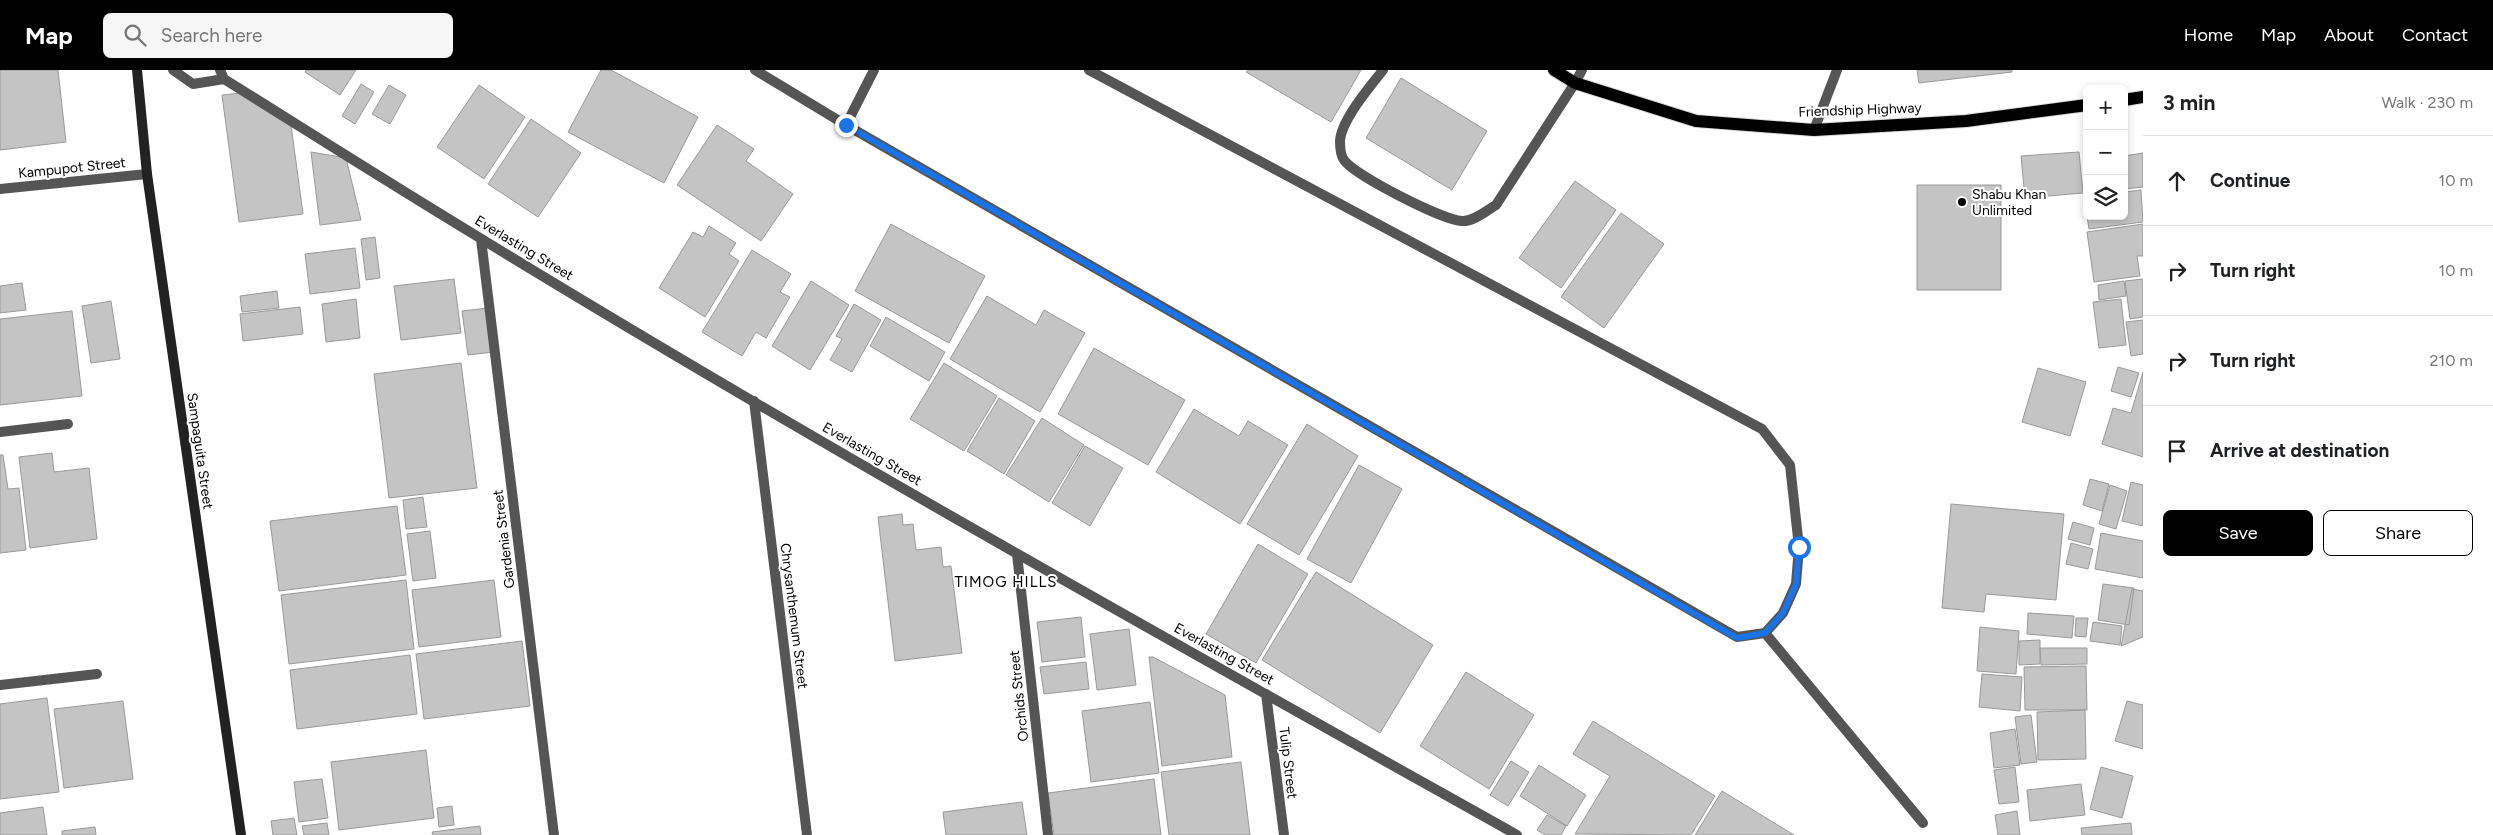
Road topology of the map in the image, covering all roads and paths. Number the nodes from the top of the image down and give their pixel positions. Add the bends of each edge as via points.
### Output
1 (136, 70) edge
2 (173, 70) edge
3 (755, 70) edge
4 (874, 70) edge
5 (1090, 70) edge
6 (1383, 70) edge
7 (1554, 70) edge
8 (1582, 70) edge
9 (1837, 70) edge
10 (222, 75) edge
11 (1575, 83) junction
12 (2143, 97) edge
13 (2128, 99) edge
14 (2083, 105) edge
15 (846, 125) junction
16 (1814, 130) junction
17 (147, 174) junction
18 (0, 189) edge
19 (481, 240) junction
20 (754, 401) junction
21 (68, 424) dead end
22 (0, 432) edge
23 (1017, 554) junction
24 (1765, 633) junction
25 (97, 674) dead end
26 (0, 686) edge
27 (1266, 694) junction
28 (1923, 823) dead end
29 (241, 835) edge
30 (554, 835) edge
31 (807, 835) edge
32 (1048, 835) edge
33 (1284, 835) edge
34 (1517, 835) edge

1 - 17 main road, Sampaguita Street
2 - 10 street, Everlasting Street via 193,84
3 - 15 street
4 - 15 street
5 - 24 street via 1762,429 1790,465 1799,547 1796,584 1783,613
6 - 11 street via 1343,127 1340,142 1343,159 1357,172 1433,212 1463,222 1496,205
7 - 11 main road, Friendship Highway
8 - 11 street
9 - 16 street
10 - 19 street, Everlasting Street
11 - 16 main road, Friendship Highway via 1696,121
12 - 13 main road
14 - 16 main road, Friendship Highway via 1966,120
15 - 24 street via 1737,638
17 - 18 street, Kampupot Street
17 - 29 main road, Sampaguita Street
19 - 20 street, Everlasting Street
19 - 30 street, Gardenia Street
20 - 23 street, Everlasting Street
20 - 31 street, Chrysanthemum Street
21 - 22 street
23 - 27 street, Everlasting Street
23 - 32 street, Orchids Street
24 - 28 street
25 - 26 street
27 - 33 street, Tulip Street
27 - 34 street, Everlasting Street

